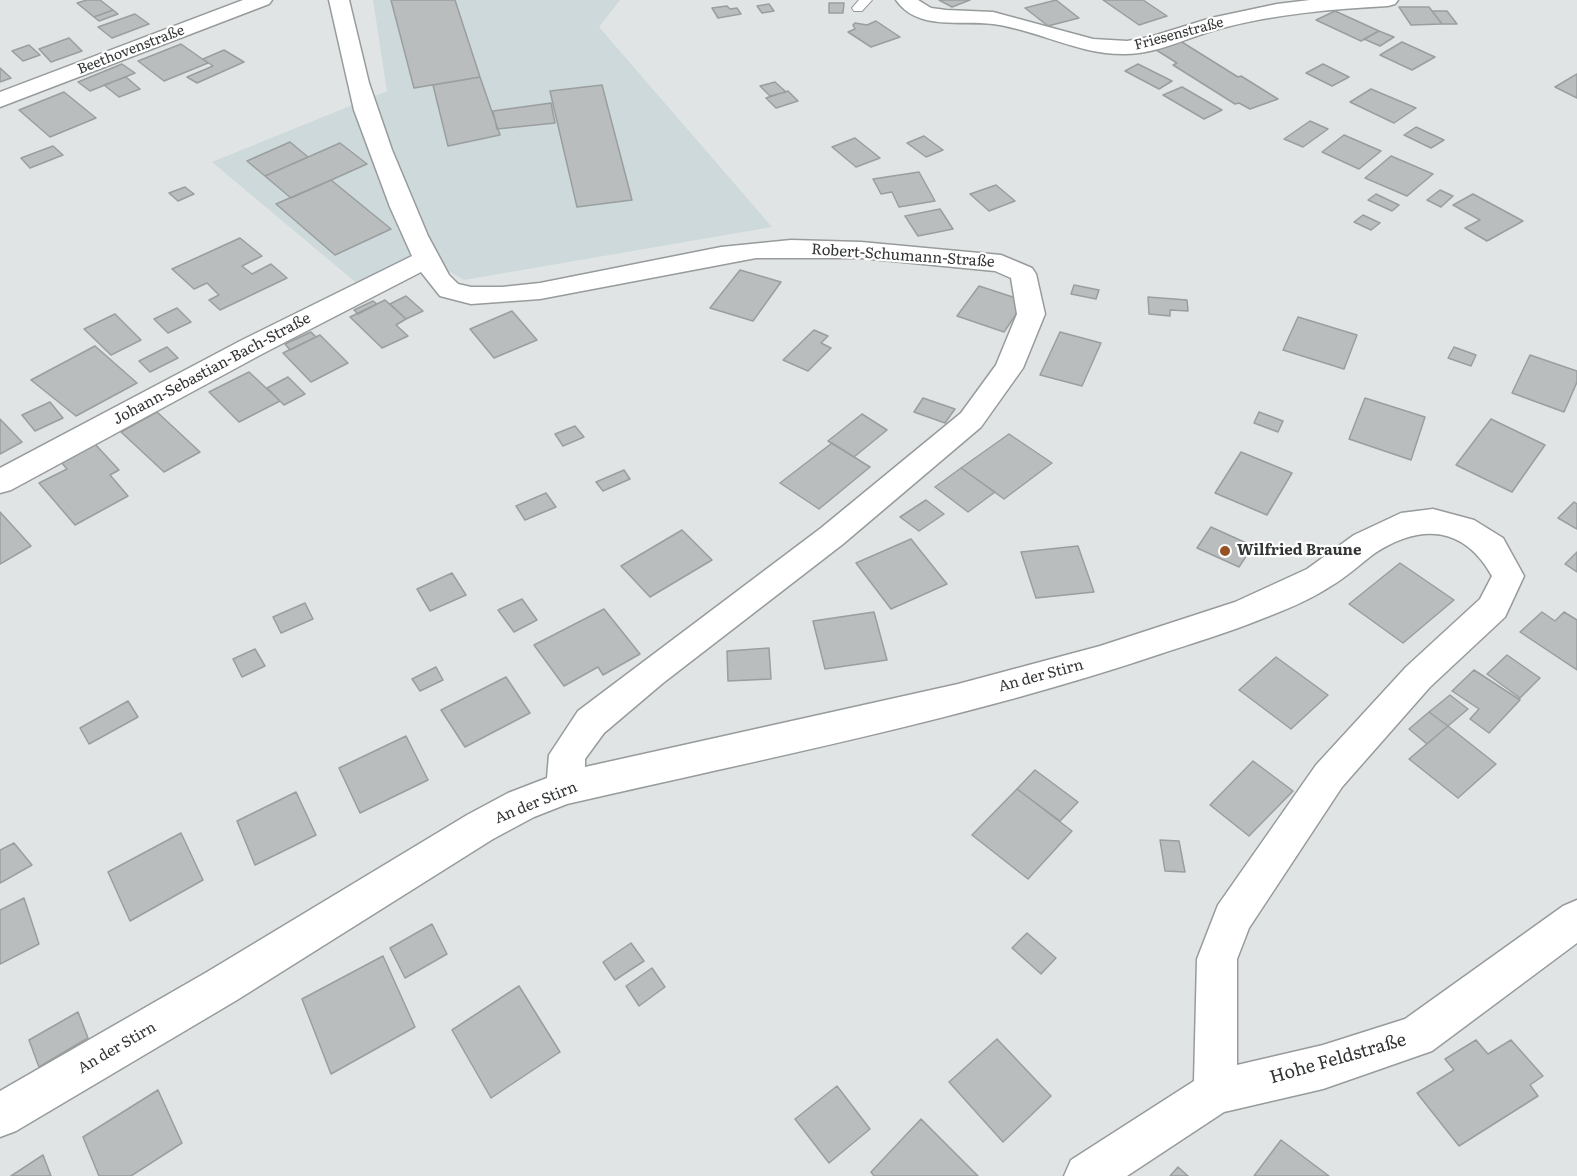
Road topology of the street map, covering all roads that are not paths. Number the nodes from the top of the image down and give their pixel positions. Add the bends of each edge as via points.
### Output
1 (262, 0) edge
2 (339, 0) edge
3 (906, 0) edge
4 (1388, 0) edge
5 (0, 100) edge
6 (425, 260) junction
7 (0, 482) edge
8 (565, 788) junction
9 (1577, 919) edge
10 (1215, 1092) junction
11 (0, 1115) edge
12 (1088, 1176) edge

1 - 5 street, Beethovenstraße
2 - 6 street, Robert-Schumann-Straße via 365,109
3 - 4 street, Friesenstraße via 928,14 996,19 1090,44 1128,48 1252,14
6 - 7 street, Johann-Sebastian-Bach-Straße
6 - 8 street, Robert-Schumann-Straße via 447,290 471,296 496,296 616,278 764,248 835,249 1001,263 1023,274 1031,314 1010,368 971,420 832,536 591,722 567,755
8 - 10 street, An der Stirn via 958,699 1100,660 1247,611 1319,578 1365,544 1401,525 1433,521 1463,528 1492,546 1508,576 1493,608 1418,676 1329,776 1232,918 1217,959
8 - 11 street, An der Stirn via 480,826 222,986
9 - 10 street, Hohe Feldstraße via 1417,1036 1323,1067
10 - 12 street, Hohe Feldstraße

